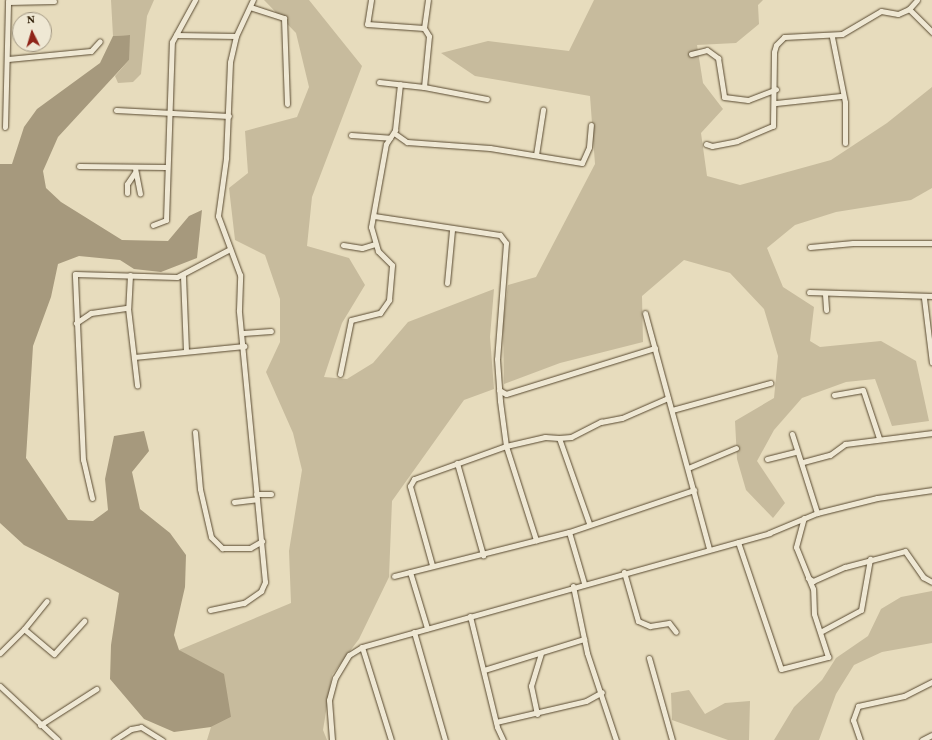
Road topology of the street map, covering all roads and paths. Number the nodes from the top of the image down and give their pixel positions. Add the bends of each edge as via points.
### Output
1 (195, 0) edge
2 (254, 0) edge
3 (371, 0) edge
4 (428, 0) edge
5 (917, 0) edge
6 (8, 1) edge
7 (54, 1) dead end
8 (250, 7) junction
9 (909, 9) junction
10 (424, 28) junction
11 (932, 32) edge
12 (176, 35) junction
13 (236, 36) junction
14 (832, 37) junction
15 (100, 41) dead end
16 (691, 54) dead end
17 (8, 59) junction
18 (378, 82) dead end
19 (400, 84) junction
20 (424, 87) junction
21 (776, 89) junction
22 (841, 96) junction
23 (487, 99) dead end
24 (776, 103) junction
25 (287, 104) dead end
26 (116, 110) dead end
27 (543, 110) dead end
28 (169, 113) junction
29 (229, 116) junction
30 (591, 125) dead end
31 (5, 127) dead end
32 (351, 135) dead end
33 (392, 136) junction
34 (845, 143) dead end
35 (706, 144) dead end
36 (536, 155) junction
37 (79, 166) dead end
38 (166, 167) junction
39 (135, 170) junction
40 (127, 194) dead end
41 (140, 194) dead end
42 (374, 216) junction
43 (153, 224) dead end
44 (452, 230) junction
45 (932, 243) edge
46 (374, 244) junction
47 (343, 245) dead end
48 (810, 247) dead end
49 (230, 249) junction
50 (130, 275) junction
51 (183, 276) junction
52 (447, 283) dead end
53 (809, 292) dead end
54 (825, 294) junction
55 (932, 296) edge
56 (924, 298) junction
57 (128, 308) junction
58 (826, 310) dead end
59 (645, 313) dead end
60 (76, 323) junction
61 (271, 331) dead end
62 (243, 332) junction
63 (244, 346) junction
64 (655, 348) junction
65 (186, 351) junction
66 (134, 357) junction
67 (932, 363) edge
68 (340, 374) dead end
69 (770, 383) dead end
70 (137, 385) dead end
71 (499, 390) junction
72 (834, 395) dead end
73 (668, 398) junction
74 (672, 410) junction
75 (195, 432) dead end
76 (932, 433) edge
77 (792, 434) dead end
78 (559, 438) junction
79 (879, 438) junction
80 (506, 446) junction
81 (736, 448) dead end
82 (796, 452) junction
83 (767, 459) dead end
84 (803, 462) junction
85 (457, 463) junction
86 (688, 468) junction
87 (694, 490) junction
88 (932, 490) edge
89 (271, 494) dead end
90 (257, 496) junction
91 (92, 498) dead end
92 (234, 502) dead end
93 (817, 513) junction
94 (804, 518) junction
95 (589, 523) junction
96 (569, 532) junction
97 (536, 540) junction
98 (262, 541) junction
99 (738, 542) junction
100 (709, 548) junction
101 (484, 554) junction
102 (870, 559) junction
103 (432, 565) junction
104 (410, 572) junction
105 (624, 572) junction
106 (394, 576) dead end
107 (808, 578) junction
108 (932, 582) edge
109 (584, 583) junction
110 (573, 586) junction
111 (47, 601) dead end
112 (210, 610) dead end
113 (470, 616) junction
114 (84, 621) dead end
115 (427, 628) junction
116 (24, 629) junction
117 (822, 631) junction
118 (414, 632) junction
119 (676, 632) dead end
120 (584, 639) junction
121 (362, 647) junction
122 (0, 653) edge
123 (541, 653) junction
124 (649, 658) dead end
125 (484, 670) junction
126 (932, 682) edge
127 (0, 686) edge
128 (96, 689) dead end
129 (602, 692) junction
130 (537, 714) junction
131 (496, 722) junction
132 (40, 725) junction
133 (932, 735) edge
134 (58, 740) edge
135 (114, 740) edge
136 (162, 740) edge
137 (332, 740) edge
138 (391, 740) edge
139 (445, 740) edge
140 (503, 740) edge
141 (616, 740) edge
142 (672, 740) edge
143 (860, 740) edge
144 (922, 740) edge

1 - 12 street
2 - 8 street
3 - 10 street via 367,24
4 - 10 street
5 - 9 street
6 - 7 street
6 - 17 street
8 - 13 street
8 - 25 street via 284,18
9 - 11 street
9 - 14 street via 898,14 881,12
10 - 20 street via 429,36
12 - 13 street
12 - 28 street via 170,67
13 - 29 street via 230,62
14 - 21 street via 791,36 779,41 774,52
14 - 22 street
15 - 17 street via 91,52
16 - 21 street via 707,50 718,58 720,91 725,98 758,98
17 - 31 street
18 - 19 street
19 - 20 street
19 - 33 street
20 - 23 street
21 - 24 street
22 - 24 street
22 - 34 street via 845,102
24 - 35 street via 775,121 769,128 737,141 712,146
26 - 28 street
27 - 36 street
28 - 29 street
28 - 38 street
29 - 49 street via 218,216
30 - 36 street via 585,162
32 - 33 street
33 - 36 street via 407,142
33 - 42 street via 386,144
37 - 39 street
38 - 39 street
38 - 43 street via 166,220
39 - 40 street via 127,184
39 - 41 street
42 - 44 street
42 - 46 street via 371,230
44 - 52 street
44 - 71 street via 500,235 506,243 497,359
45 - 48 street via 853,243
46 - 47 street via 362,248
46 - 68 street via 392,265 389,300 380,313 351,320
49 - 51 street via 202,262
49 - 62 street via 240,275
50 - 51 street via 160,278
50 - 57 street
50 - 60 street via 75,274
51 - 65 street
53 - 54 street
54 - 56 street via 899,293
54 - 58 street
55 - 56 street
56 - 67 street
57 - 60 street via 91,313
57 - 66 street
59 - 64 street
60 - 91 street via 83,460
61 - 62 street
62 - 63 street
63 - 65 street
63 - 90 street
64 - 71 street via 506,394
64 - 73 street
65 - 66 street
66 - 70 street
69 - 74 street
71 - 80 street
72 - 79 street via 863,390
73 - 74 street
73 - 78 street via 622,418 601,422 571,437
74 - 86 street
75 - 98 street via 200,489 211,537 222,548 250,548
76 - 79 street via 890,440
77 - 82 street
78 - 80 street via 545,437
78 - 95 street
79 - 84 street via 844,444 830,455
80 - 85 street
80 - 97 street
81 - 86 street
82 - 83 street
82 - 84 street
84 - 93 street
85 - 101 street
85 - 103 street via 414,478 410,486
86 - 87 street
87 - 95 street
87 - 100 street
88 - 93 street via 877,498
89 - 90 street
90 - 92 street
90 - 98 street
93 - 94 street
94 - 99 street via 769,533
94 - 107 street via 796,547
95 - 96 street
96 - 97 street
96 - 109 street
97 - 101 street
98 - 112 street via 265,570 261,591 244,603
99 - 100 street
99 - 117 street via 781,669 828,657
100 - 105 street
101 - 103 street
102 - 107 street via 813,581
102 - 108 street via 905,551 921,574
102 - 117 street via 861,610
103 - 104 street
104 - 106 street
104 - 115 street
105 - 109 street
105 - 119 street via 638,622 650,626 669,623
107 - 117 street via 812,589 814,614
109 - 110 street
110 - 113 street
110 - 120 street
111 - 116 street
113 - 115 street
113 - 125 street
114 - 116 street via 54,654
115 - 118 street
116 - 122 street
118 - 121 street
118 - 139 street
120 - 123 street
120 - 129 street
121 - 137 street via 349,654 335,678 329,700
121 - 138 street
123 - 125 street
123 - 130 street via 531,686
124 - 142 street
125 - 131 street
126 - 143 street via 904,696 858,706 853,720
127 - 132 street
128 - 132 street
129 - 130 street via 586,701
129 - 141 street
130 - 131 street
131 - 140 street
132 - 134 street
133 - 144 street
135 - 136 street via 131,729 141,728

